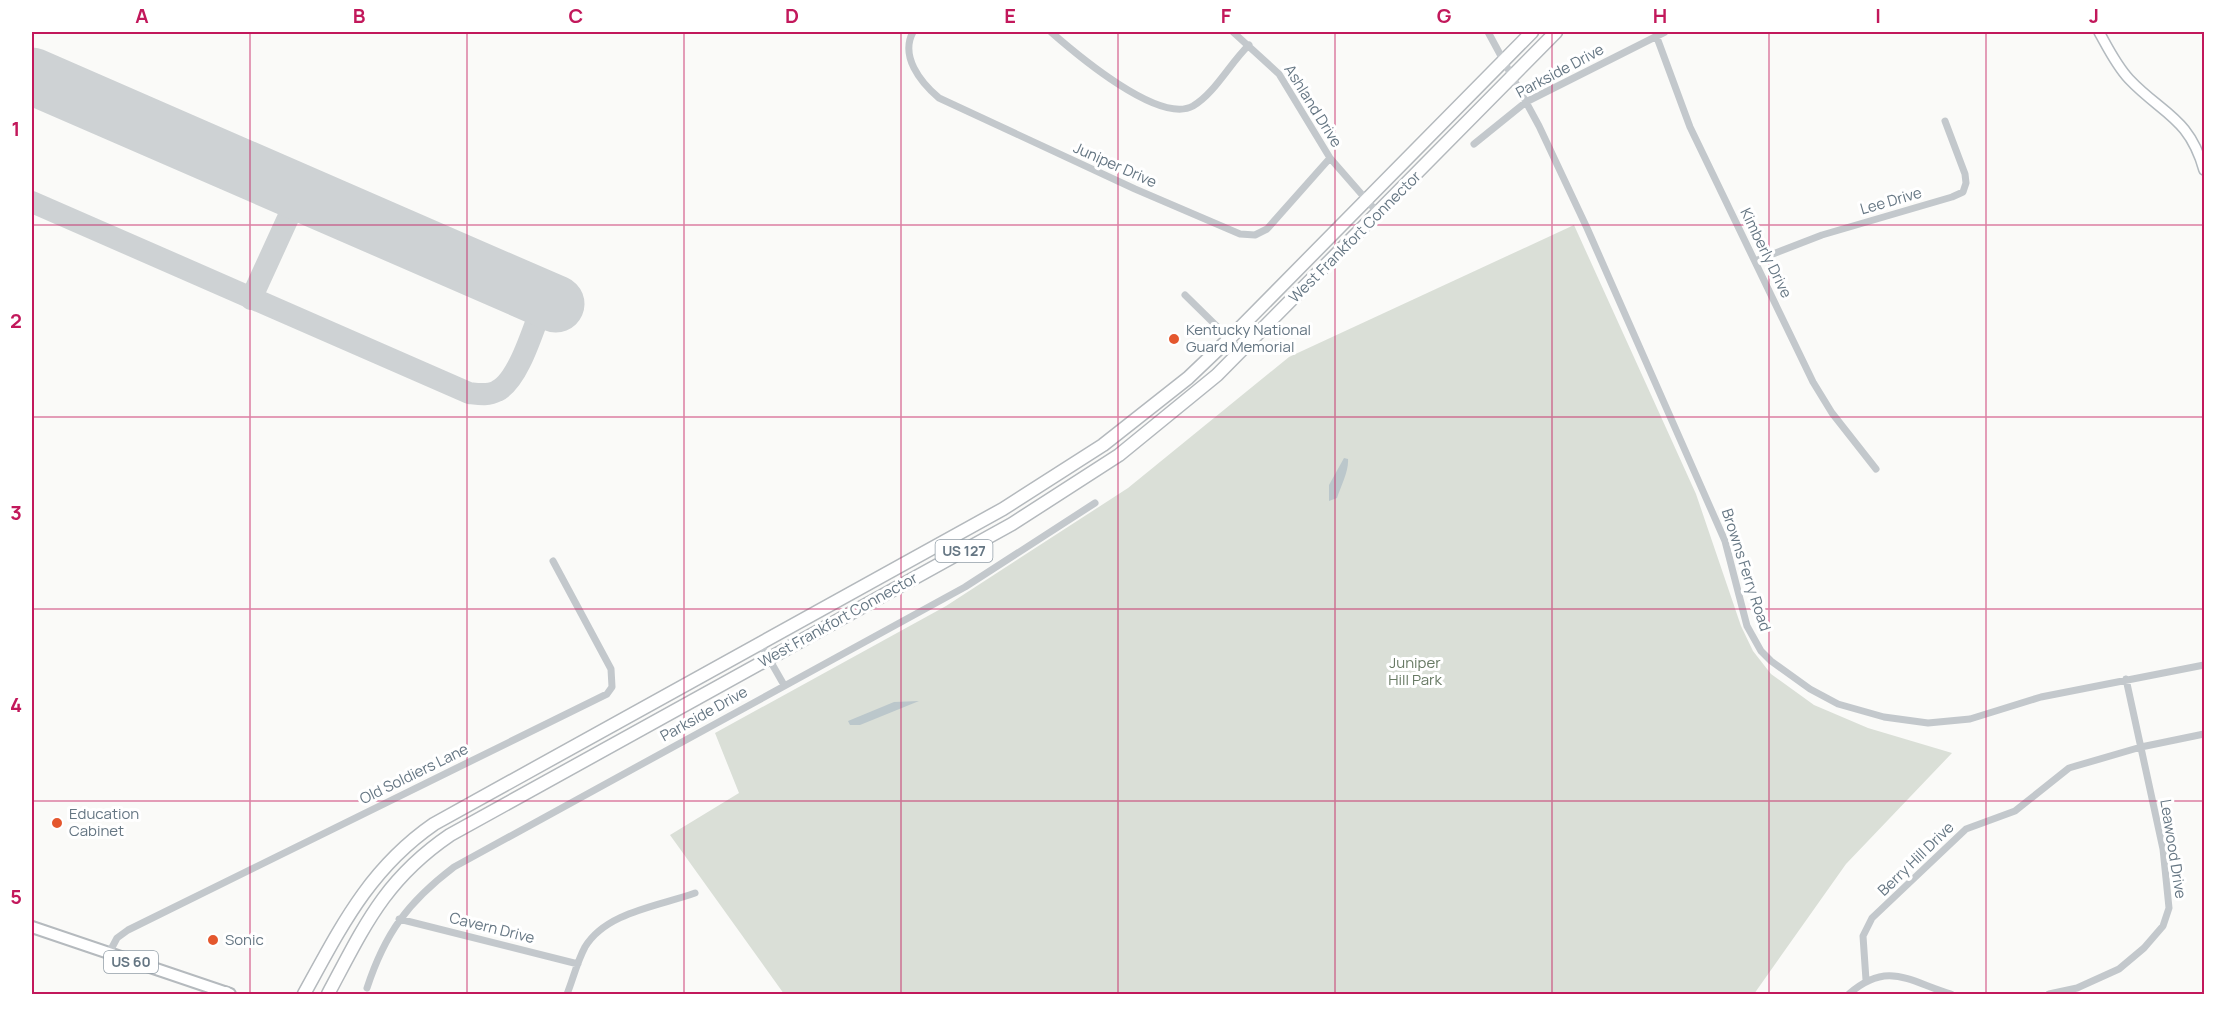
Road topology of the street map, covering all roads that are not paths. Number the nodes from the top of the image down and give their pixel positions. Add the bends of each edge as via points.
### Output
1 (913, 32) edge
2 (1051, 32) edge
3 (1233, 32) edge
4 (1488, 32) edge
5 (1532, 32) edge
6 (1556, 32) edge
7 (1665, 32) edge
8 (2099, 32) edge
9 (1656, 36) junction
10 (1248, 45) junction
11 (1502, 61) junction
12 (1511, 78) junction
13 (1526, 102) junction
14 (1945, 121) dead end
15 (1474, 144) dead end
16 (1330, 158) junction
17 (2205, 170) edge
18 (1365, 201) junction
19 (1378, 213) junction
20 (1755, 261) junction
21 (1185, 295) dead end
22 (1230, 338) junction
23 (1242, 351) junction
24 (1876, 469) dead end
25 (1095, 502) dead end
26 (553, 561) dead end
27 (760, 643) junction
28 (769, 658) junction
29 (2205, 665) edge
30 (2126, 679) junction
31 (784, 685) junction
32 (2205, 734) edge
33 (2141, 747) junction
34 (695, 892) dead end
35 (399, 919) junction
36 (32, 927) edge
37 (108, 955) junction
38 (578, 963) junction
39 (1866, 980) junction
40 (367, 988) dead end
41 (228, 994) edge
42 (304, 994) edge
43 (328, 994) edge
44 (567, 994) edge
45 (1849, 994) edge
46 (1951, 994) edge
47 (2049, 994) edge

1 - 16 street, Juniper Drive via 908,46 910,59 922,82 939,98 1240,234 1255,235 1267,229
2 - 10 street via 1124,87 1157,104 1182,109 1201,99
3 - 10 street, Ashland Drive
4 - 11 street, Browns Ferry Road
5 - 11 highway, West Frankfort Connector / US 127
6 - 12 highway, West Frankfort Connector / US 127
7 - 9 street, Parkside Drive
8 - 17 main road via 2125,75 2182,125
9 - 13 street, Parkside Drive
9 - 20 street, Kimberly Drive via 1690,127
10 - 16 street, Ashland Drive via 1279,74
11 - 12 street, Browns Ferry Road
11 - 18 highway, West Frankfort Connector / US 127
12 - 13 street, Browns Ferry Road
12 - 19 highway, West Frankfort Connector / US 127
13 - 15 street, Parkside Drive
13 - 30 street, Browns Ferry Road via 1706,494 1725,541 1747,626 1771,661 1809,689 1838,704 1884,717 1928,723 1970,719 2041,697
14 - 20 street, Lee Drive via 1965,174 1963,192
16 - 18 street, Ashland Drive
18 - 19 street, Ashland Drive
18 - 22 highway, West Frankfort Connector / US 127
19 - 23 highway, West Frankfort Connector / US 127
20 - 24 street, Kimberly Drive via 1822,399
21 - 22 street
22 - 23 street
22 - 27 highway, West Frankfort Connector / US 127 via 1148,411 1064,472
23 - 28 highway, West Frankfort Connector / US 127 via 1172,414 1077,484
25 - 31 street, Parkside Drive via 965,587
26 - 37 street, Old Soldiers Lane via 611,669 612,687 607,694 128,930 117,938
27 - 28 street
27 - 42 highway, West Frankfort Connector / US 127 via 420,834 366,887
28 - 31 street
28 - 43 highway, West Frankfort Connector / US 127 via 496,808 433,847 402,873 377,904
29 - 30 street, Browns Ferry Road
30 - 33 street, Leawood Drive
31 - 35 street, Parkside Drive via 454,867 424,889
32 - 33 street, Berry Hill Drive
33 - 39 street, Berry Hill Drive via 2069,768 2015,811 1966,829 1872,918 1863,936
33 - 47 street, Leawood Drive via 2163,849 2169,908 2163,926 2119,969 2077,988
34 - 38 street via 610,923 592,937
35 - 38 street, Cavern Drive
35 - 40 street, Parkside Drive
36 - 37 main road, US 60
37 - 41 main road, US 60
38 - 44 street
39 - 45 street
39 - 46 street via 1904,975 1925,987

